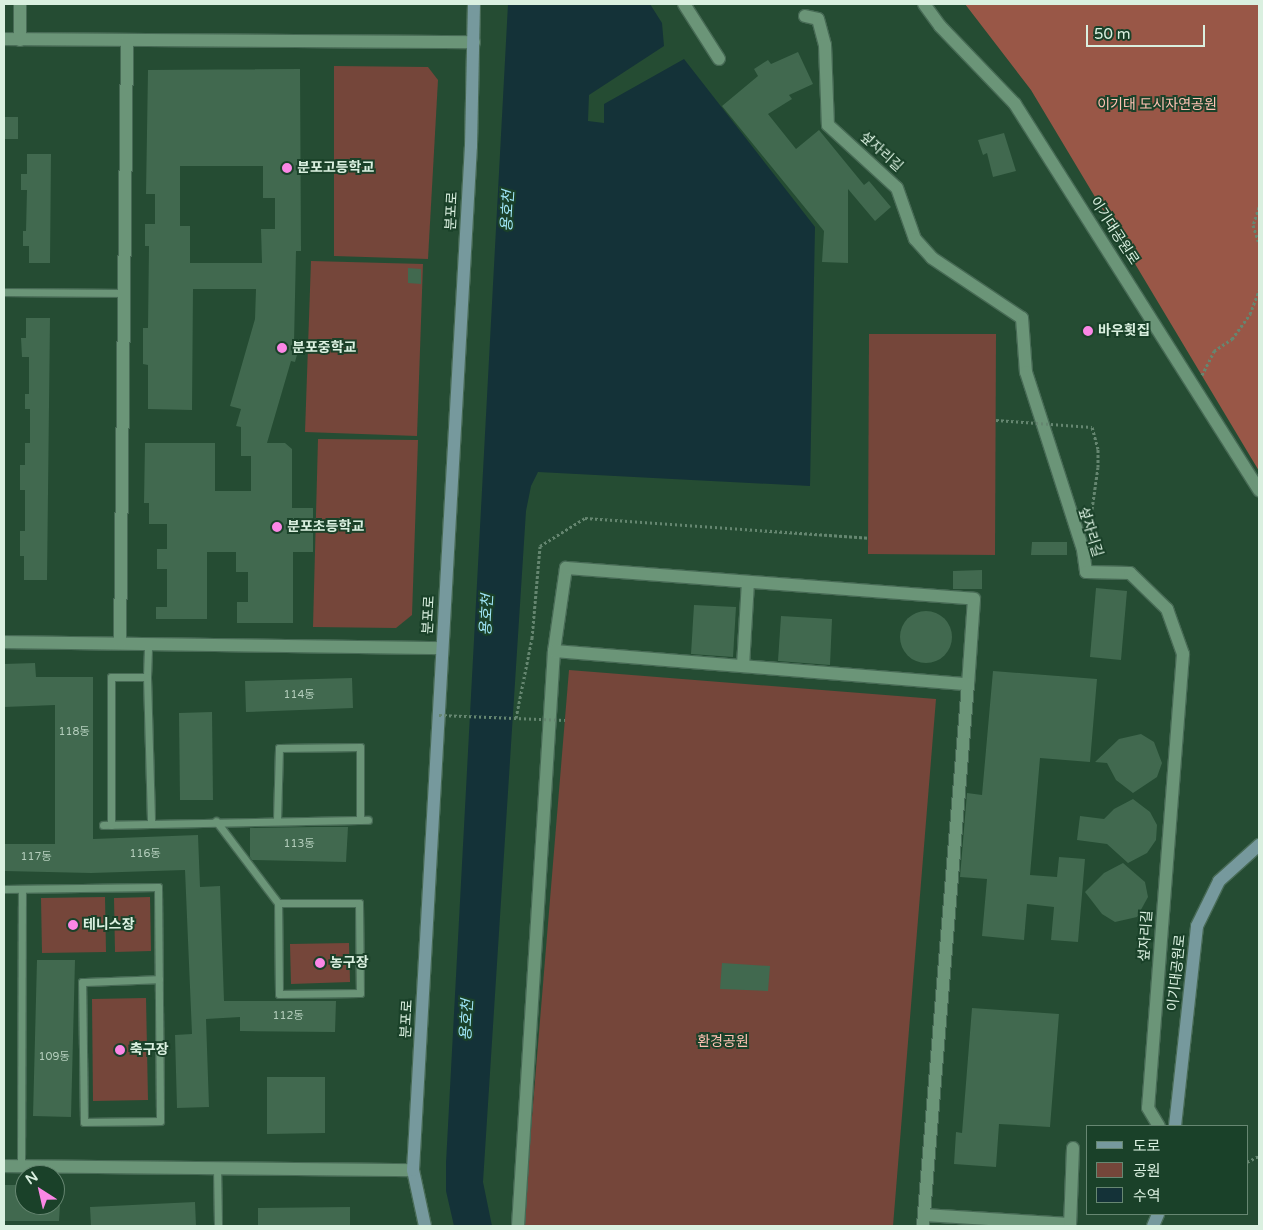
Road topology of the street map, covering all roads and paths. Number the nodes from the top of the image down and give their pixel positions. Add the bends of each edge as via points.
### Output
1 (20, 4) edge
2 (474, 4) edge
3 (684, 4) edge
4 (924, 4) edge
5 (806, 16) dead end
6 (4, 40) edge
7 (20, 40) junction
8 (127, 40) junction
9 (474, 42) junction
10 (719, 59) dead end
11 (1259, 207) edge
12 (1259, 243) edge
13 (1259, 290) edge
14 (4, 292) edge
15 (124, 293) junction
16 (1198, 390) junction
17 (996, 420) dead end
18 (1259, 490) edge
19 (1071, 521) junction
20 (748, 582) junction
21 (4, 642) edge
22 (120, 643) junction
23 (148, 643) junction
24 (442, 648) junction
25 (554, 651) junction
26 (743, 666) junction
27 (147, 677) junction
28 (968, 684) junction
29 (439, 715) junction
30 (565, 720) dead end
31 (277, 820) junction
32 (360, 820) junction
33 (368, 820) dead end
34 (216, 821) junction
35 (151, 823) junction
36 (111, 824) junction
37 (103, 825) dead end
38 (1259, 845) edge
39 (4, 889) edge
40 (22, 889) junction
41 (278, 904) junction
42 (158, 979) junction
43 (1158, 1125) edge
44 (1175, 1125) edge
45 (1073, 1148) dead end
46 (21, 1165) edge
47 (65, 1166) edge
48 (217, 1167) junction
49 (413, 1170) junction
50 (924, 1221) edge
51 (1070, 1225) edge
52 (218, 1226) edge
53 (425, 1226) edge
54 (518, 1226) edge

1 - 7 street
2 - 9 main road, 분포로
3 - 10 street
4 - 16 street, 이기대공원로 via 940,26 1015,104
5 - 19 street, 섶자리길 via 818,19 825,44 828,125 897,188 915,239 932,258 1022,318 1026,372
6 - 7 street
7 - 8 street
8 - 9 street
8 - 15 street
9 - 24 main road, 분포로
11 - 12 path via 1253,224
13 - 16 path via 1250,314 1232,339 1210,358
14 - 15 lane
15 - 22 street
16 - 18 street, 이기대공원로
17 - 19 path, bridge via 1092,427 1098,449 1092,509
19 - 43 street, 섶자리길 via 1083,550 1086,572 1130,573 1167,609 1183,654 1148,1108
20 - 25 street via 566,568
20 - 26 street
20 - 28 street via 974,600
21 - 22 street
22 - 23 street
23 - 24 street
23 - 27 lane
24 - 29 main road, 분포로
25 - 26 street
25 - 54 street
26 - 28 street
27 - 35 lane
27 - 36 lane via 111,677
28 - 50 street
29 - 30 path, bridge
29 - 49 main road, 분포로
31 - 32 lane
31 - 32 lane via 279,748 360,747
31 - 34 lane
32 - 33 lane
34 - 35 lane
34 - 41 lane
35 - 36 lane
36 - 37 lane
38 - 44 main road, 이기대공원로 via 1219,881 1197,926
39 - 40 lane
40 - 42 lane via 158,887
40 - 46 lane
41 - 41 lane via 359,903 360,993 278,994
42 - 42 lane via 160,1121 84,1122 82,982
45 - 51 street
47 - 48 street
48 - 49 street
48 - 52 lane
49 - 53 main road, 분포로
50 - 51 street

